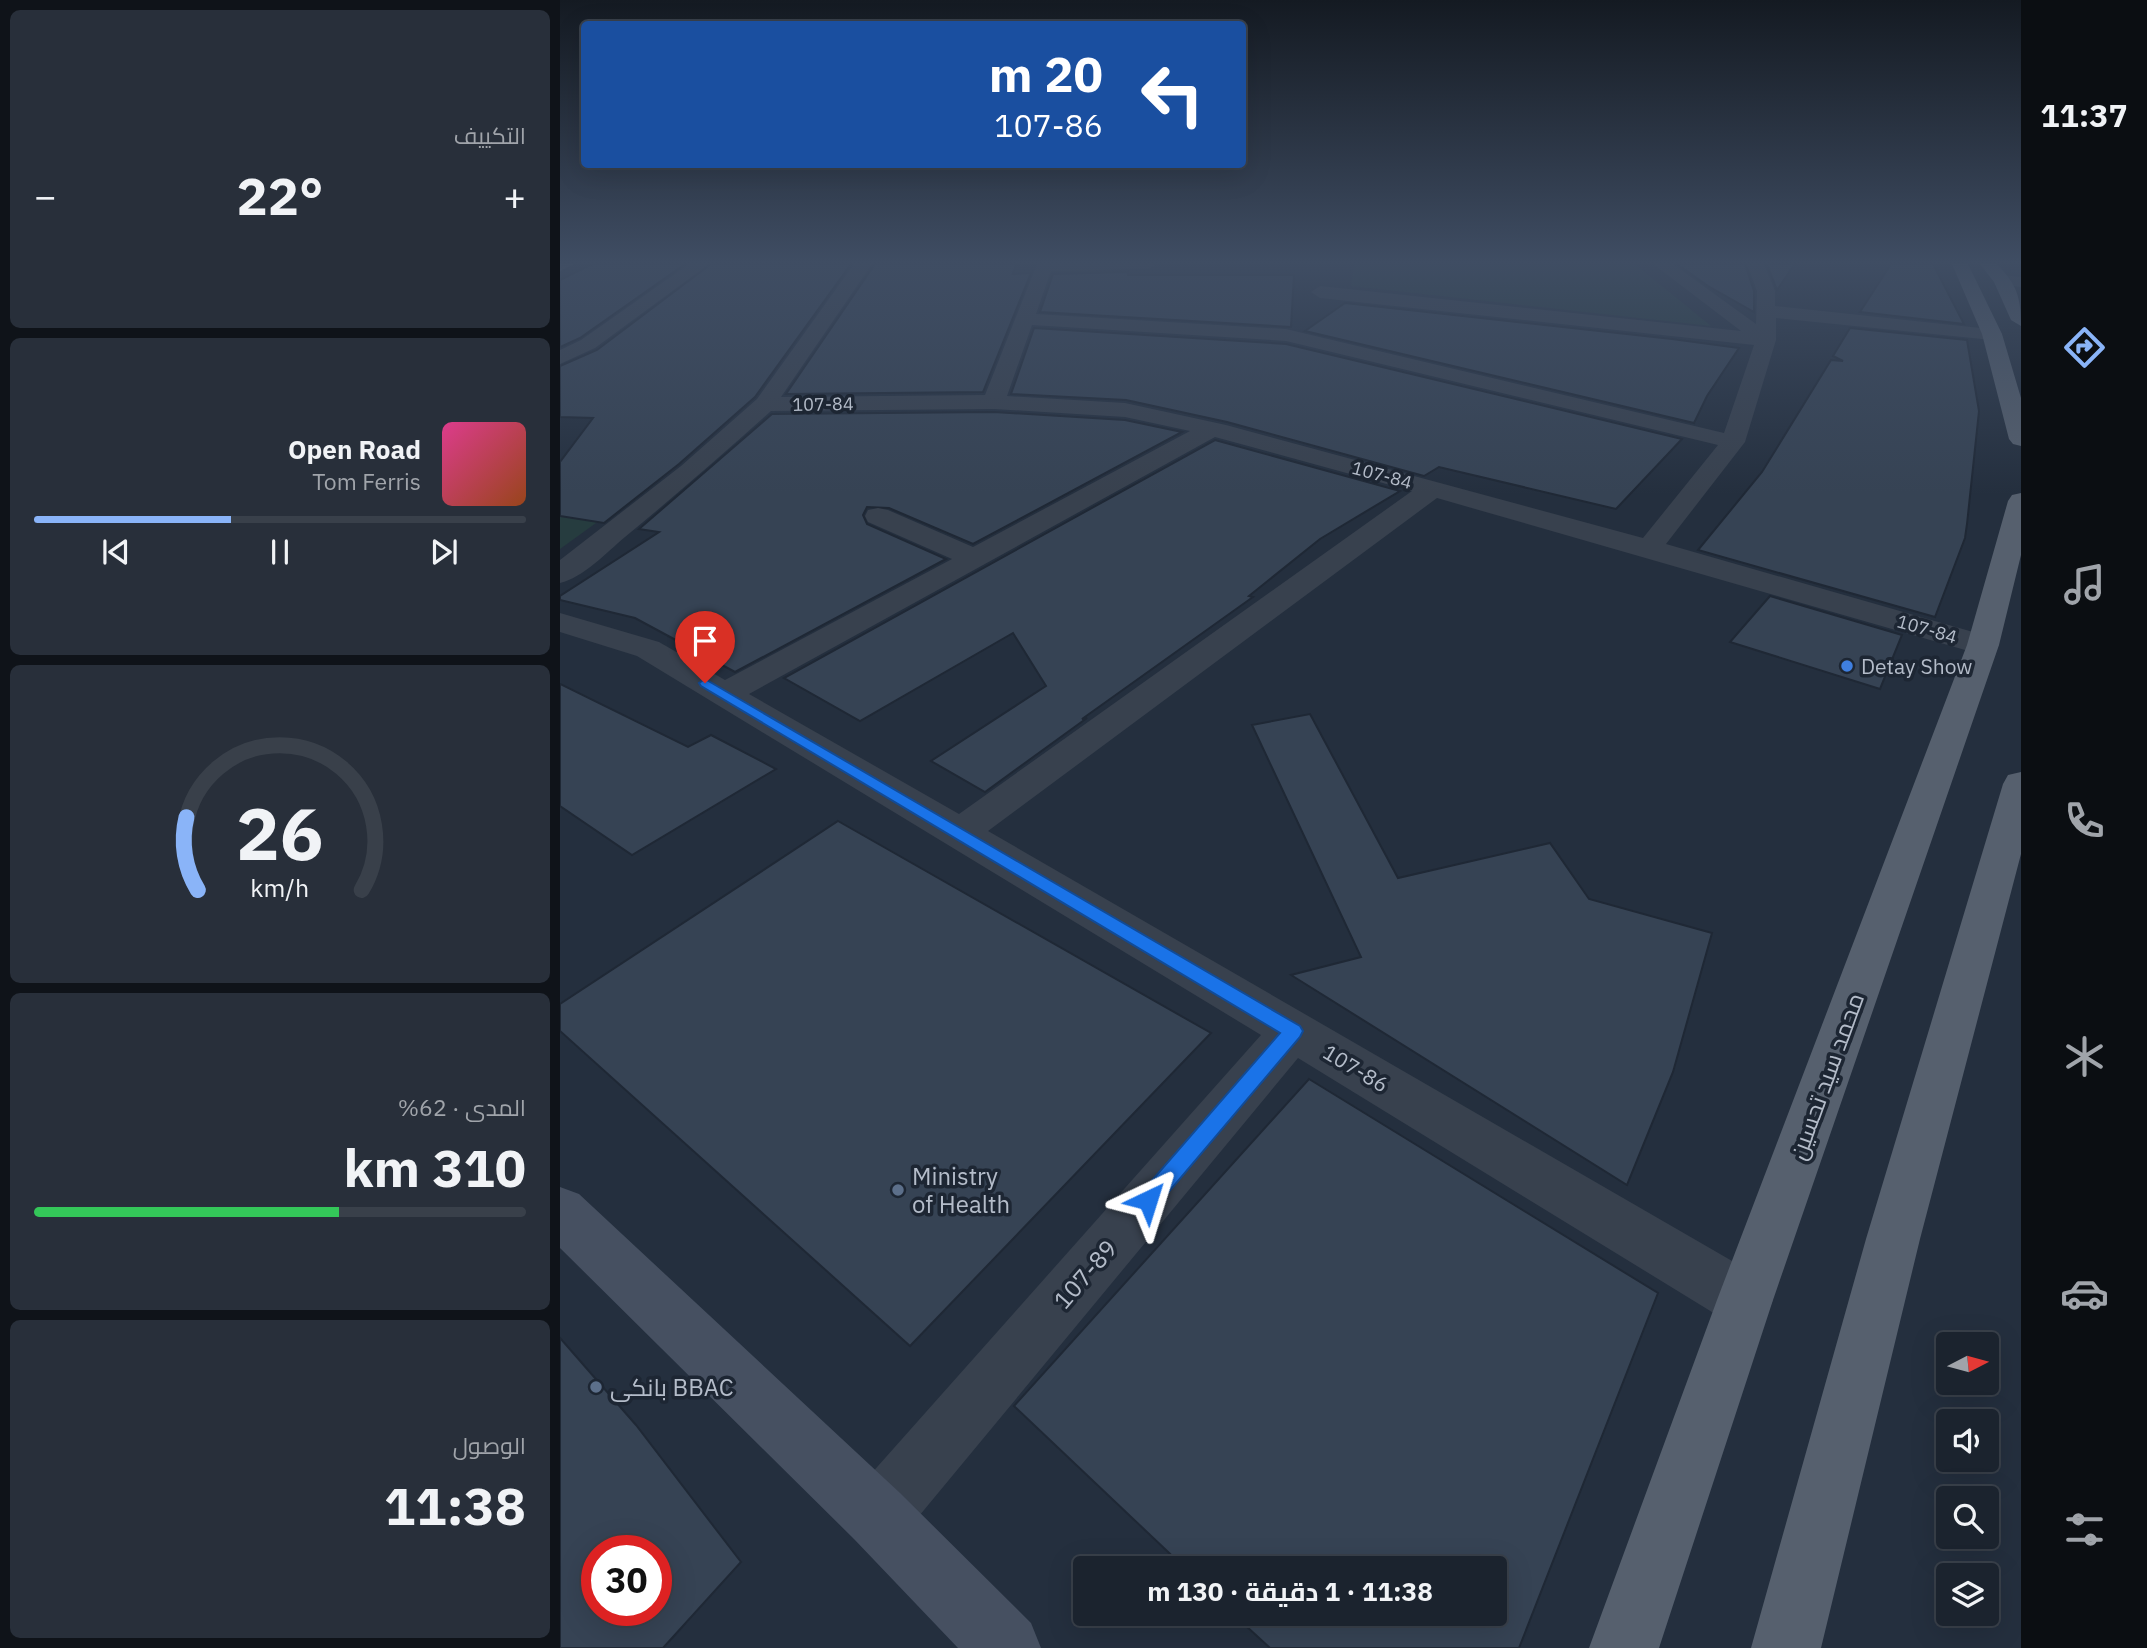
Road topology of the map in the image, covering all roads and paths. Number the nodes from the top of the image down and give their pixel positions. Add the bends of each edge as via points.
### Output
1 (1766, 340) edge
2 (592, 341) edge
3 (809, 341) edge
4 (1016, 341) edge
5 (1311, 341) edge
6 (1994, 341) edge
7 (560, 358) edge
8 (994, 401) junction
9 (765, 404) junction
10 (1212, 429) junction
11 (2021, 439) edge
12 (1734, 442) junction
13 (1432, 489) junction
14 (2021, 501) edge
15 (878, 516) dead end
16 (1649, 548) junction
17 (974, 558) junction
18 (560, 573) edge
19 (560, 622) edge
20 (1983, 645) junction
21 (724, 694) junction
22 (2021, 784) edge
23 (960, 832) junction
24 (1293, 1031) junction
25 (560, 1212) edge
26 (1745, 1300) junction
27 (877, 1516) junction
28 (1792, 1639) edge
29 (1006, 1648) edge
30 (1624, 1648) edge

1 - 12 street
2 - 7 street
3 - 9 street
4 - 8 street
5 - 12 street
6 - 11 main road
8 - 9 street, 107-84
8 - 10 street, 107-84 via 1125,410
9 - 18 street via 690,471
10 - 13 street, 107-84
10 - 17 street
12 - 16 street
13 - 16 street, 107-84
13 - 23 street
14 - 20 main road, محمد سید تحسین
15 - 17 street
16 - 20 street, 107-84
17 - 21 street
19 - 21 street, 107-86 via 648,649
20 - 26 main road, محمد سید تحسین
21 - 23 street, 107-86
22 - 28 main road via 1893,1239
23 - 24 street, 107-86
24 - 26 street, 107-86
24 - 27 street, 107-89
25 - 27 main road
26 - 30 main road, محمد سید تحسین
27 - 29 main road

